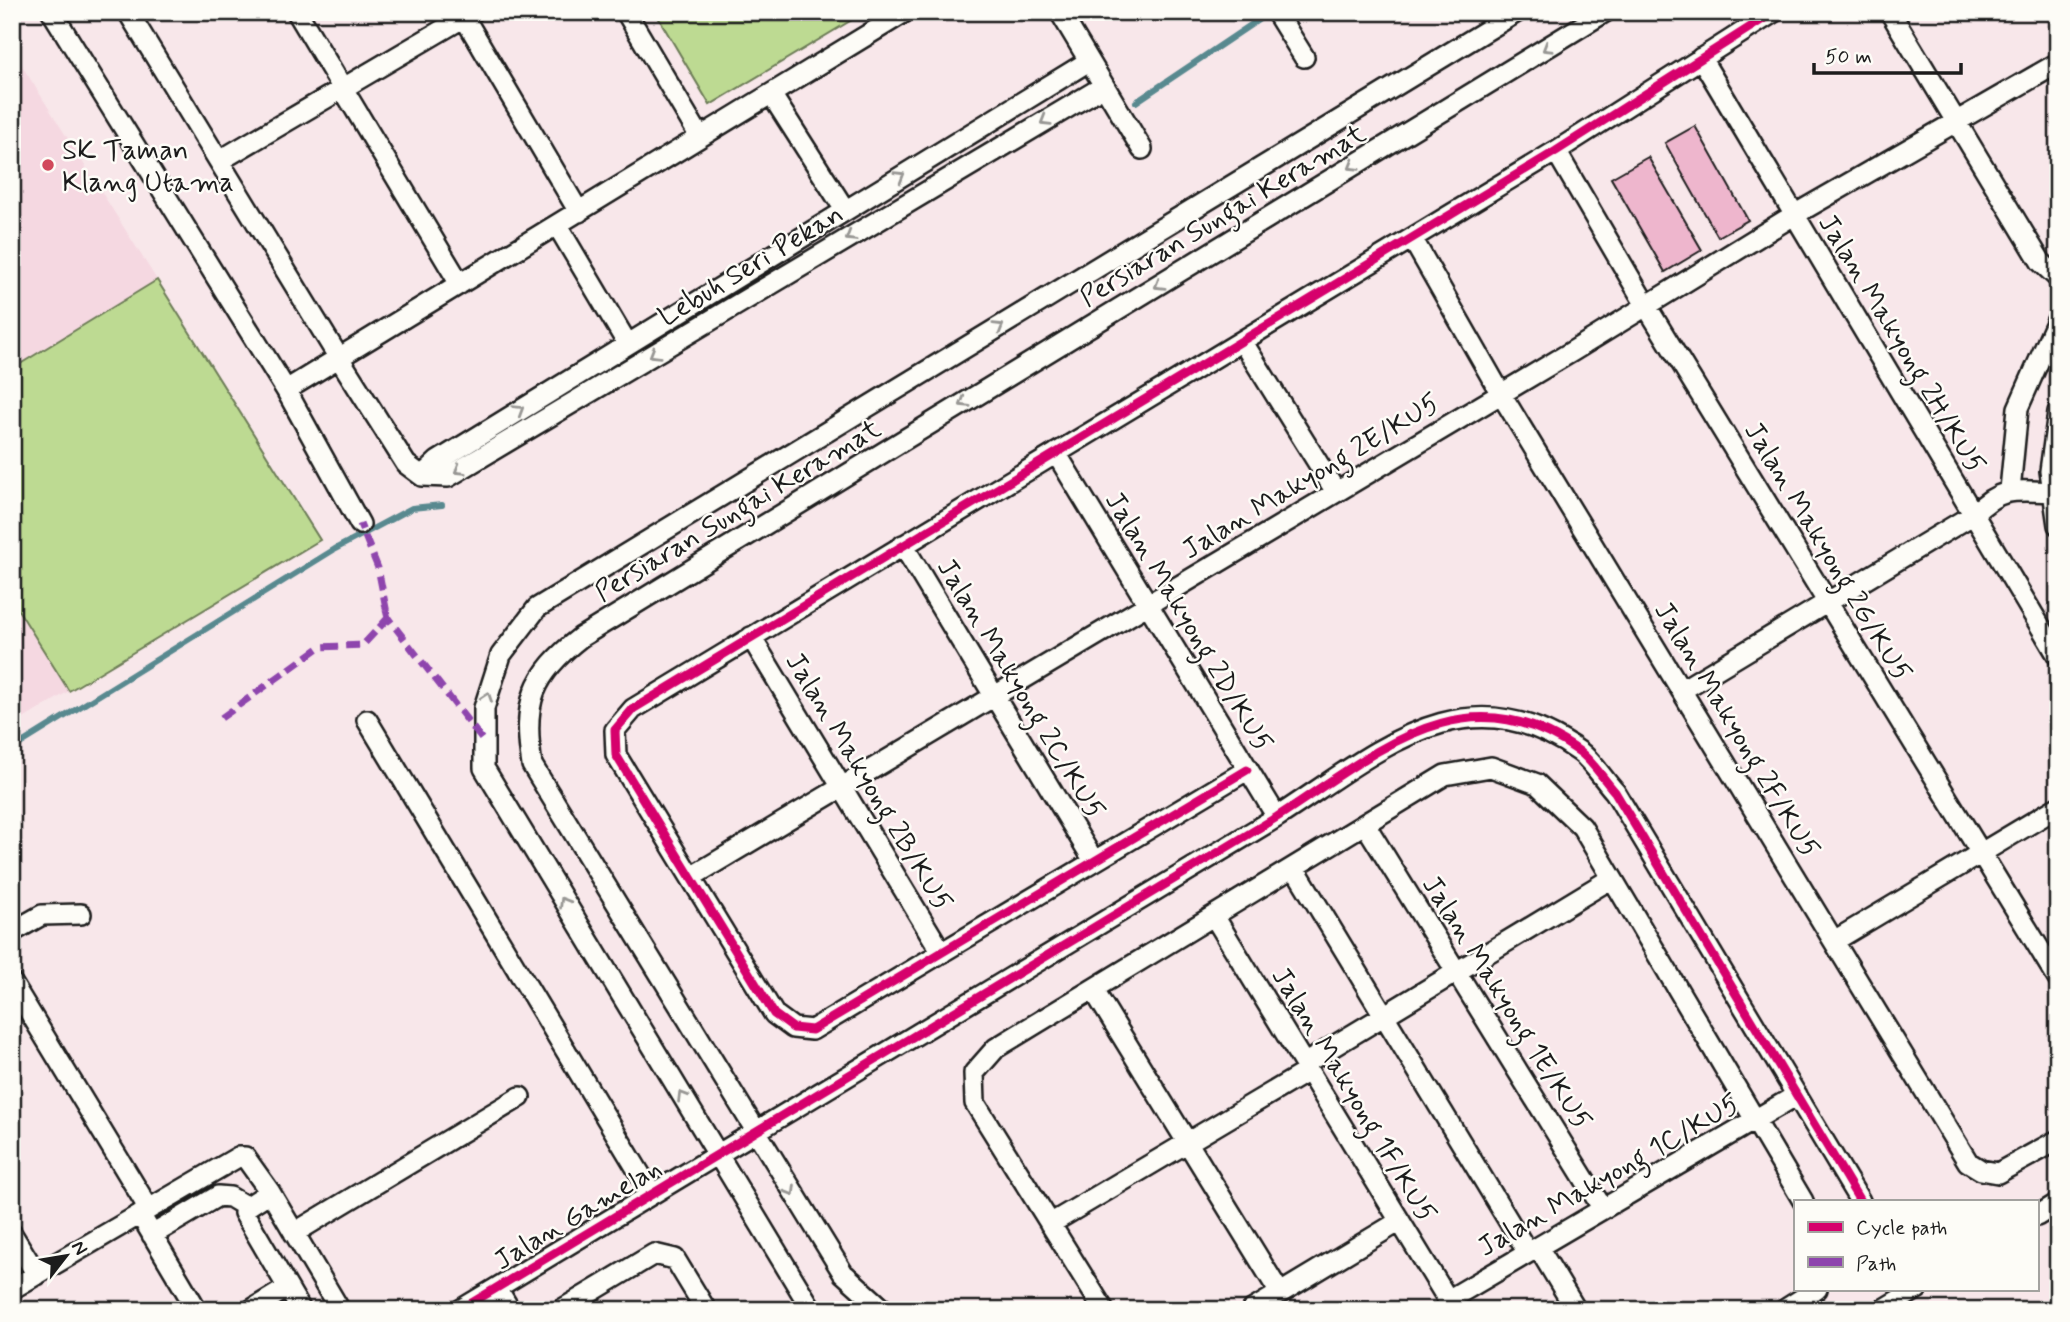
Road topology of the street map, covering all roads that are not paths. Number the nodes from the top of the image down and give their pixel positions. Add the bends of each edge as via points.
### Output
1 (52, 12) edge
2 (128, 12) edge
3 (297, 12) edge
4 (626, 12) edge
5 (905, 12) edge
6 (1059, 12) edge
7 (1517, 12) edge
8 (1605, 12) edge
9 (1774, 12) edge
10 (1890, 12) edge
11 (466, 14) edge
12 (1277, 15) edge
13 (1304, 57) dead end
14 (1702, 58) junction
15 (1089, 61) junction
16 (2058, 63) edge
17 (1104, 86) junction
18 (342, 88) junction
19 (771, 94) junction
20 (1957, 124) junction
21 (700, 137) junction
22 (1142, 149) dead end
23 (1556, 151) junction
24 (219, 161) junction
25 (845, 210) junction
26 (579, 212) junction
27 (1794, 215) junction
28 (557, 225) junction
29 (1412, 238) junction
30 (2058, 278) edge
31 (460, 284) junction
32 (1647, 307) junction
33 (2058, 318) edge
34 (1242, 341) junction
35 (627, 343) junction
36 (339, 358) junction
37 (286, 390) junction
38 (1501, 394) junction
39 (2058, 412) edge
40 (1056, 453) junction
41 (422, 476) junction
42 (2010, 490) junction
43 (1336, 492) junction
44 (2051, 492) junction
45 (1974, 514) junction
46 (360, 524) dead end
47 (2058, 525) edge
48 (903, 545) junction
49 (1827, 601) junction
50 (1148, 605) junction
51 (751, 638) junction
52 (2058, 656) edge
53 (1682, 690) junction
54 (994, 696) junction
55 (368, 720) dead end
56 (1247, 770) junction
57 (840, 789) junction
58 (2058, 807) edge
59 (1277, 817) junction
60 (1365, 824) junction
61 (1980, 854) junction
62 (1094, 860) junction
63 (1294, 867) junction
64 (691, 877) junction
65 (1612, 878) junction
66 (80, 914) dead end
67 (1214, 916) junction
68 (12, 932) edge
69 (1834, 941) junction
70 (942, 953) junction
71 (1457, 973) junction
72 (2058, 979) edge
73 (12, 983) edge
74 (1093, 989) junction
75 (1385, 1015) junction
76 (1306, 1068) junction
77 (1797, 1095) junction
78 (520, 1097) dead end
79 (1755, 1120) junction
80 (756, 1133) junction
81 (2058, 1140) edge
82 (1187, 1143) junction
83 (718, 1155) junction
84 (206, 1175) junction
85 (270, 1192) junction
86 (652, 1194) junction
87 (218, 1196) junction
88 (1802, 1200) edge
89 (1859, 1200) edge
90 (2058, 1203) edge
91 (247, 1207) junction
92 (1603, 1209) junction
93 (145, 1212) junction
94 (2038, 1215) edge
95 (1400, 1221) junction
96 (1050, 1224) junction
97 (294, 1233) junction
98 (12, 1234) edge
99 (152, 1235) junction
100 (1533, 1250) junction
101 (37, 1275) junction
102 (288, 1288) junction
103 (497, 1288) junction
104 (12, 1289) edge
105 (1815, 1290) edge
106 (1912, 1290) edge
107 (1280, 1293) junction
108 (1447, 1305) edge
109 (334, 1307) edge
110 (197, 1310) edge
111 (251, 1310) edge
112 (301, 1310) edge
113 (460, 1310) edge
114 (509, 1310) edge
115 (561, 1310) edge
116 (706, 1310) edge
117 (812, 1310) edge
118 (884, 1310) edge
119 (1104, 1310) edge
120 (1252, 1310) edge
121 (1576, 1310) edge
122 (1784, 1310) edge
123 (1882, 1310) edge

1 - 37 street
2 - 24 street
3 - 18 street
4 - 21 street
5 - 19 street
6 - 15 street
83 -> 7 street, Persiaran Sungai Keramat via 484,768 484,708 501,655 537,608
8 -> 80 street, Persiaran Sungai Keramat via 593,629 554,658 534,688 526,731 532,765
9 - 14 street
10 - 20 street
11 - 18 street
11 - 26 street
12 - 13 street
14 - 23 street
14 - 27 street, Jalan Makyong 2H/KU5
15 - 17 street
25 -> 15 street
16 - 20 street, Jalan Makyong 2E/KU5
17 - 22 street
17 -> 41 street, Lebuh Seri Pekan via 448,477
18 - 24 street
18 - 31 street
19 - 21 street
19 - 25 street
20 - 27 street, Jalan Makyong 2E/KU5
20 - 30 street via 2041,262
21 - 26 street
23 - 29 street
23 - 32 street, Jalan Makyong 2G/KU5
24 - 36 street
25 - 35 street
26 - 28 street
27 - 32 street, Jalan Makyong 2E/KU5
27 - 45 street, Jalan Makyong 2H/KU5
28 - 31 street
28 - 35 street
29 - 34 street
29 - 38 street, Jalan Makyong 2F/KU5
31 - 36 street
32 - 38 street, Jalan Makyong 2E/KU5
32 - 49 street, Jalan Makyong 2G/KU5
33 - 42 street via 2018,408
34 - 40 street
34 - 43 street
41 -> 35 street via 438,461
36 - 37 street
36 - 41 street via 406,464
37 - 46 street
38 - 43 street, Jalan Makyong 2E/KU5
38 - 53 street, Jalan Makyong 2F/KU5
39 - 44 street
40 - 48 street
40 - 50 street, Jalan Makyong 2D/KU5
42 - 44 street
42 - 45 street via 1989,498
43 - 50 street, Jalan Makyong 2E/KU5
44 - 47 street
45 - 49 street
45 - 52 street, Jalan Makyong 2H/KU5
48 - 51 street
48 - 54 street, Jalan Makyong 2C/KU5
49 - 53 street
49 - 61 street, Jalan Makyong 2G/KU5
50 - 54 street, Jalan Makyong 2E/KU5
50 - 56 street, Jalan Makyong 2D/KU5
51 - 57 street, Jalan Makyong 2B/KU5
51 - 64 street via 633,709 615,730 615,755
53 - 69 street, Jalan Makyong 2F/KU5
54 - 57 street, Jalan Makyong 2E/KU5
54 - 62 street, Jalan Makyong 2C/KU5
55 - 86 street
56 - 59 street, Jalan Makyong 2D/KU5
56 - 62 street
57 - 64 street, Jalan Makyong 2E/KU5
57 - 70 street, Jalan Makyong 2B/KU5
58 - 61 street
59 - 77 street, Jalan Gamelan via 1387,746 1436,722 1487,716 1539,728 1582,754 1615,792
59 - 80 street, Jalan Gamelan
60 - 63 street
60 - 65 street via 1445,775 1491,767 1537,784 1582,827
60 - 71 street, Jalan Makyong 1E/KU5
61 - 69 street
61 - 72 street, Jalan Makyong 2G/KU5
62 - 70 street
63 - 67 street
63 - 75 street
64 - 70 street via 775,1014 793,1028 812,1030
65 - 71 street
65 - 79 street
66 - 68 street via 42,915
67 - 74 street
67 - 76 street, Jalan Makyong 1F/KU5
69 - 81 street, Jalan Makyong 2F/KU5 via 1968,1161 1981,1170 1998,1173
71 - 75 street
71 - 92 street, Jalan Makyong 1E/KU5
73 - 93 street
74 - 82 street
74 - 96 street via 996,1048 974,1073 975,1103
75 - 76 street
75 - 100 street
76 - 82 street
76 - 95 street, Jalan Makyong 1F/KU5
77 - 79 street, Jalan Makyong 1C/KU5
77 - 89 street, Jalan Gamelan
78 - 97 street
79 - 88 street
79 - 92 street, Jalan Makyong 1C/KU5
80 - 83 street, Jalan Gamelan
80 -> 118 street, Persiaran Sungai Keramat via 843,1273
82 - 96 street
82 - 107 street
83 - 86 street, Jalan Gamelan
83 - 117 street, Persiaran Sungai Keramat
84 - 85 street via 245,1157
84 - 87 street
84 - 93 street
85 - 91 street
85 - 97 street
86 - 103 street, Jalan Gamelan
87 - 91 street
87 - 99 street
90 - 94 street
91 - 102 street via 244,1213 249,1223
92 - 100 street, Jalan Makyong 1C/KU5
93 - 99 street
93 - 101 street
95 - 107 street
95 - 108 street, Jalan Makyong 1F/KU5
96 - 119 street
97 - 109 street
98 - 101 street
99 - 110 street
100 - 108 street, Jalan Makyong 1C/KU5
100 - 121 street
101 - 104 street
102 - 111 street
102 - 112 street
103 - 113 street, Jalan Gamelan
103 - 114 street
105 - 122 street
106 - 123 street
107 - 120 street
115 - 116 street via 654,1254 675,1259

